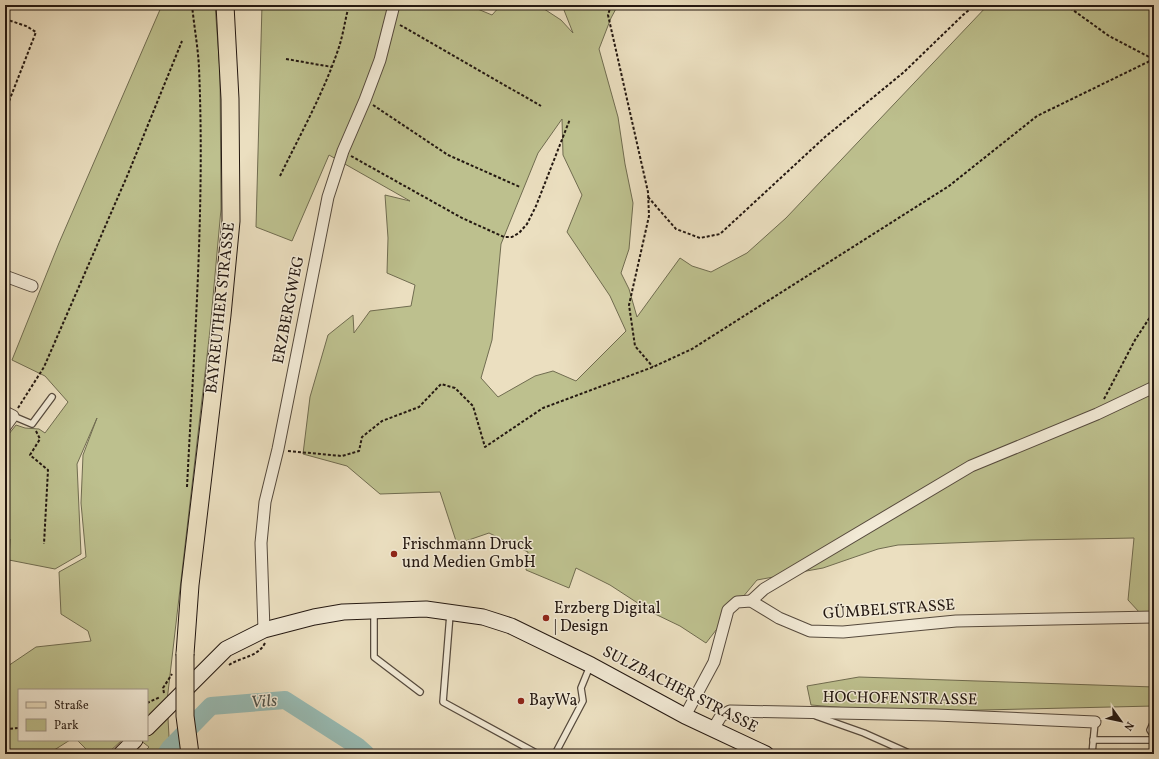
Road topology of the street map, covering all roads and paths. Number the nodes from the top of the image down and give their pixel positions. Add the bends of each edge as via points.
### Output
1 (192, 5) edge
2 (225, 5) edge
3 (349, 5) edge
4 (394, 5) edge
5 (611, 5) edge
6 (975, 5) edge
7 (1066, 5) edge
8 (5, 19) edge
9 (390, 20) junction
10 (182, 41) dead end
11 (286, 58) dead end
12 (332, 67) junction
13 (365, 100) junction
14 (541, 106) dead end
15 (6, 108) edge
16 (570, 119) dead end
17 (343, 151) junction
18 (280, 176) dead end
19 (520, 187) dead end
20 (648, 197) junction
21 (5, 276) edge
22 (32, 286) dead end
23 (1154, 311) edge
24 (653, 367) junction
25 (1154, 387) edge
26 (52, 398) dead end
27 (9, 414) edge
28 (1097, 414) junction
29 (32, 424) junction
30 (5, 427) edge
31 (278, 449) junction
32 (187, 492) dead end
33 (44, 544) dead end
34 (751, 601) junction
35 (373, 610) junction
36 (450, 611) junction
37 (1154, 617) edge
38 (264, 630) junction
39 (180, 661) junction
40 (591, 665) junction
41 (420, 692) dead end
42 (148, 702) edge
43 (809, 713) junction
44 (685, 716) junction
45 (1154, 721) edge
46 (1095, 722) joint
47 (148, 727) edge
48 (18, 728) edge
49 (5, 729) edge
50 (713, 729) junction
51 (1154, 736) edge
52 (1093, 740) junction
53 (1154, 740) edge
54 (134, 741) edge
55 (121, 754) edge
56 (190, 754) edge
57 (538, 754) edge
58 (555, 754) edge
59 (766, 754) edge
60 (911, 754) edge
61 (1092, 754) edge

1 - 32 path via 199,67 201,189
2 - 39 main road, BAYREUTHER STRASSE via 230,99 231,222 189,609
3 - 12 path
4 - 9 street, ERZBERGWEG
5 - 20 path via 608,15
6 - 20 path via 904,72 825,137 720,234 700,238 676,230
7 - 24 path via 1109,36 1154,59 1036,116 949,186 692,350
8 - 15 path via 36,32
9 - 13 street, ERZBERGWEG via 380,60
9 - 14 path
10 - 27 path via 128,174 44,367
11 - 12 path
12 - 18 path
13 - 17 street, ERZBERGWEG
13 - 19 path via 448,155
16 - 17 path via 536,206 527,224 512,237 504,237 462,218
17 - 31 street, ERZBERGWEG via 328,197
20 - 24 path via 649,216 629,305 635,346
21 - 22 street
23 - 28 path via 1116,374
24 - 31 path via 543,408 485,447 473,406 455,388 441,384 419,407 382,421 362,437 359,451 342,456
25 - 28 street
26 - 29 lane
27 - 29 lane
27 - 30 street
28 - 34 street via 971,466 764,589
29 - 33 path via 40,439 30,454 48,470
31 - 38 street, ERZBERGWEG via 265,502 261,543
34 - 37 street, GÜMBELSTRASSE via 779,618 810,631 843,632 956,621
34 - 44 street via 737,602 728,610 714,662
35 - 36 main road, SULZBACHER STRASSE
35 - 38 main road, SULZBACHER STRASSE via 314,617
35 - 41 lane via 374,657
36 - 40 main road, SULZBACHER STRASSE via 483,617 511,626
36 - 57 lane via 443,702
38 - 47 main road, SULZBACHER STRASSE via 226,649
39 - 42 path via 163,688 165,694
39 - 56 main road, BAYREUTHER STRASSE, bridge
40 - 44 main road, SULZBACHER STRASSE
40 - 58 lane via 581,688 583,701
43 - 46 street, HOCHOFENSTRASSE
43 - 50 street, HOCHOFENSTRASSE via 730,711 721,716
43 - 60 lane
44 - 50 main road, SULZBACHER STRASSE
45 - 51 lane via 1150,730
46 - 52 lane
48 - 49 path
50 - 59 main road, SULZBACHER STRASSE
52 - 53 lane
52 - 61 lane
54 - 55 main road

